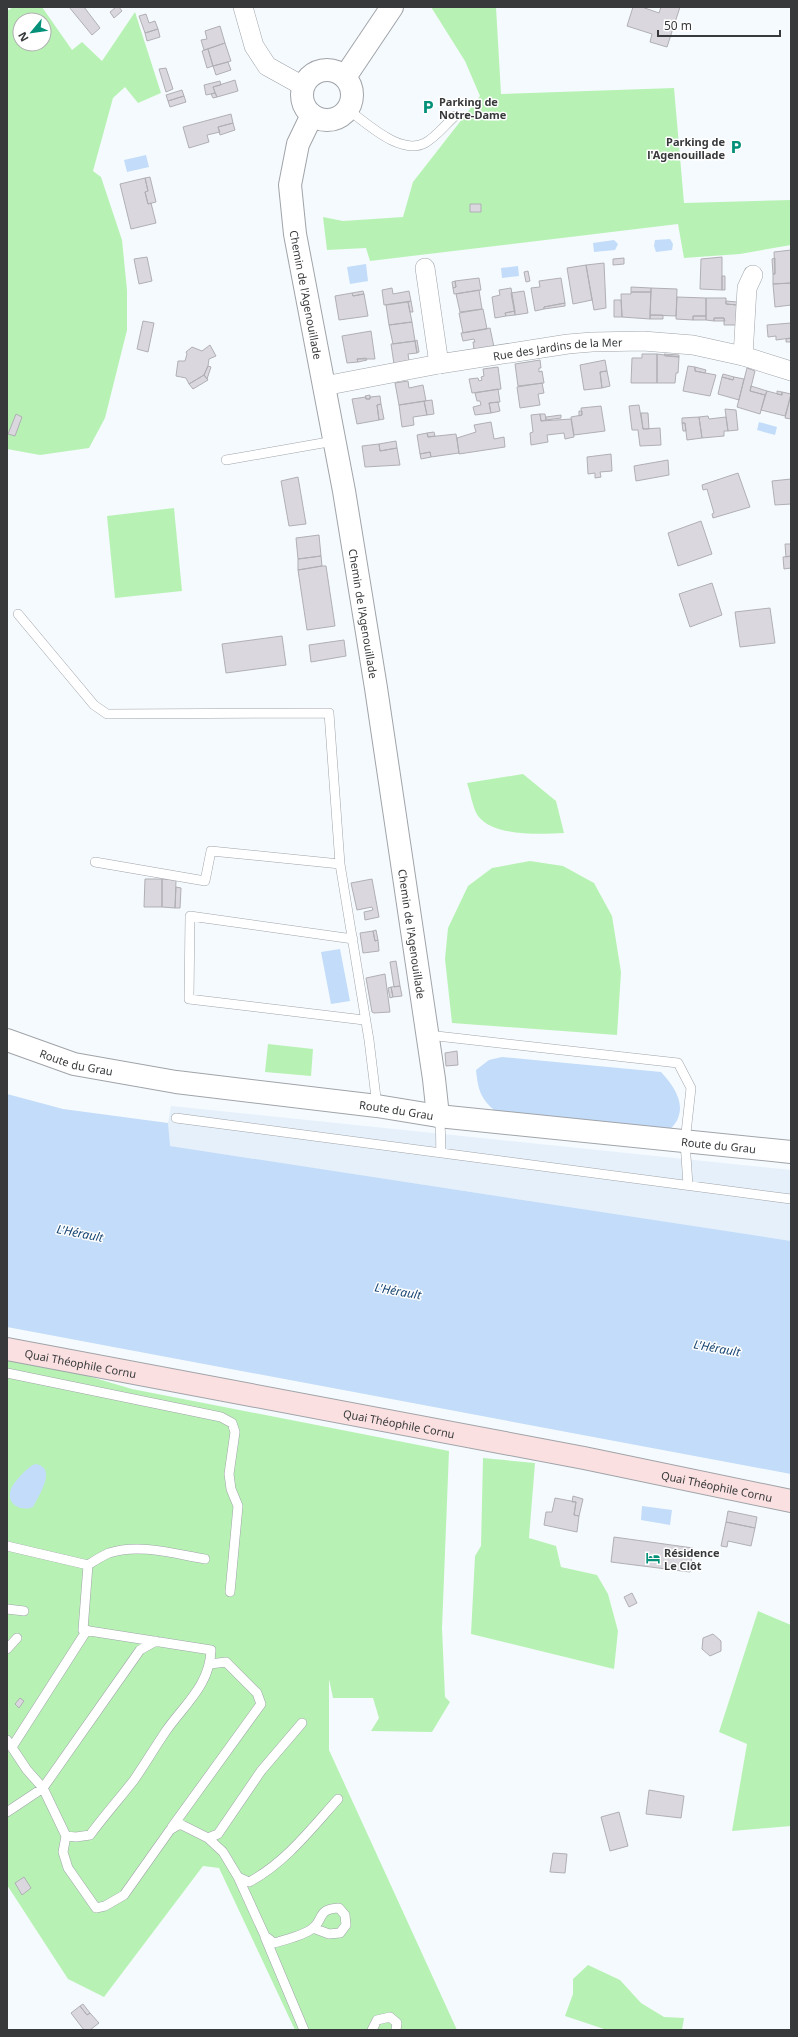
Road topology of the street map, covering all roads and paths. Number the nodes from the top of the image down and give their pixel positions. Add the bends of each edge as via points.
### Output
1 (243, 7) edge
2 (392, 7) edge
3 (345, 77) junction
4 (303, 86) junction
5 (348, 109) junction
6 (312, 115) junction
7 (455, 116) dead end
8 (425, 268) dead end
9 (753, 275) dead end
10 (742, 356) junction
11 (439, 364) junction
12 (791, 370) edge
13 (324, 386) junction
14 (334, 441) junction
15 (226, 460) dead end
16 (18, 614) dead end
17 (94, 862) dead end
18 (340, 864) junction
19 (353, 939) junction
20 (364, 1020) junction
21 (428, 1035) junction
22 (7, 1040) edge
23 (378, 1106) junction
24 (438, 1116) junction
25 (176, 1118) dead end
26 (685, 1142) junction
27 (441, 1152) junction
28 (791, 1152) edge
29 (688, 1185) junction
30 (791, 1199) edge
31 (7, 1348) edge
32 (7, 1373) edge
33 (791, 1501) edge
34 (7, 1546) edge
35 (204, 1559) dead end
36 (88, 1566) junction
37 (230, 1592) dead end
38 (7, 1609) edge
39 (24, 1611) dead end
40 (87, 1630) junction
41 (17, 1638) dead end
42 (156, 1641) junction
43 (7, 1649) edge
44 (210, 1664) junction
45 (302, 1723) dead end
46 (9, 1744) edge
47 (43, 1788) junction
48 (338, 1800) dead end
49 (7, 1812) edge
50 (170, 1830) junction
51 (66, 1836) junction
52 (208, 1838) junction
53 (238, 1877) junction
54 (313, 1928) dead end
55 (265, 1936) junction
56 (304, 2030) edge
57 (372, 2030) edge
58 (396, 2030) edge

1 - 4 street via 254,46 267,66
2 - 3 street
3 - 4 street via 334,70 325,69 317,71
3 - 5 street via 352,94
4 - 6 street via 302,100
5 - 6 street via 337,118 329,120
5 - 7 lane via 396,144 415,147 426,142
6 - 13 street, Chemin de l'Agenouillade via 298,144 290,185 295,234
8 - 11 street
9 - 10 street via 747,288
10 - 11 street, Rue des Jardins de la Mer via 685,345 643,341 592,342
10 - 12 street, Rue des Jardins de la Mer
11 - 13 street, Rue des Jardins de la Mer
13 - 14 street, Chemin de l'Agenouillade
14 - 15 lane
14 - 21 street, Chemin de l'Agenouillade via 376,688
16 - 18 lane via 94,705 107,714 329,713
17 - 18 lane via 205,881 211,851
18 - 19 lane
19 - 20 lane
19 - 20 lane via 190,916 189,999
20 - 23 lane
21 - 24 street, Chemin de l'Agenouillade
21 - 26 lane via 678,1063 691,1088
22 - 23 street, Route du Grau via 74,1064 176,1082
23 - 24 street, Route du Grau
24 - 26 street, Route du Grau
24 - 27 lane via 441,1123
25 - 27 lane
26 - 28 street, Route du Grau
26 - 29 lane
27 - 29 lane
29 - 30 lane
31 - 33 main road, Quai Théophile Cornu via 584,1458
32 - 37 lane via 221,1417 232,1423 235,1432 229,1474 231,1490 238,1506
34 - 36 lane
35 - 36 lane via 134,1549 108,1553
36 - 40 lane via 82,1619 83,1630
38 - 39 lane
40 - 42 lane
40 - 46 lane
41 - 43 lane
42 - 44 lane via 211,1650
42 - 47 lane via 140,1650
44 - 50 lane via 226,1662 257,1693 261,1704
44 - 51 lane via 184,1710 167,1729 134,1779 90,1835
45 - 52 lane via 261,1771 218,1834
46 - 47 lane
47 - 49 lane
47 - 51 lane
48 - 53 lane via 292,1850 265,1874 249,1882
50 - 51 lane via 124,1895 96,1908 68,1868 63,1852
50 - 52 lane via 180,1824
52 - 53 lane via 223,1852
53 - 55 lane
54 - 55 lane via 274,1943
55 - 56 lane
57 - 58 lane via 377,2020 390,2018 396,2023

